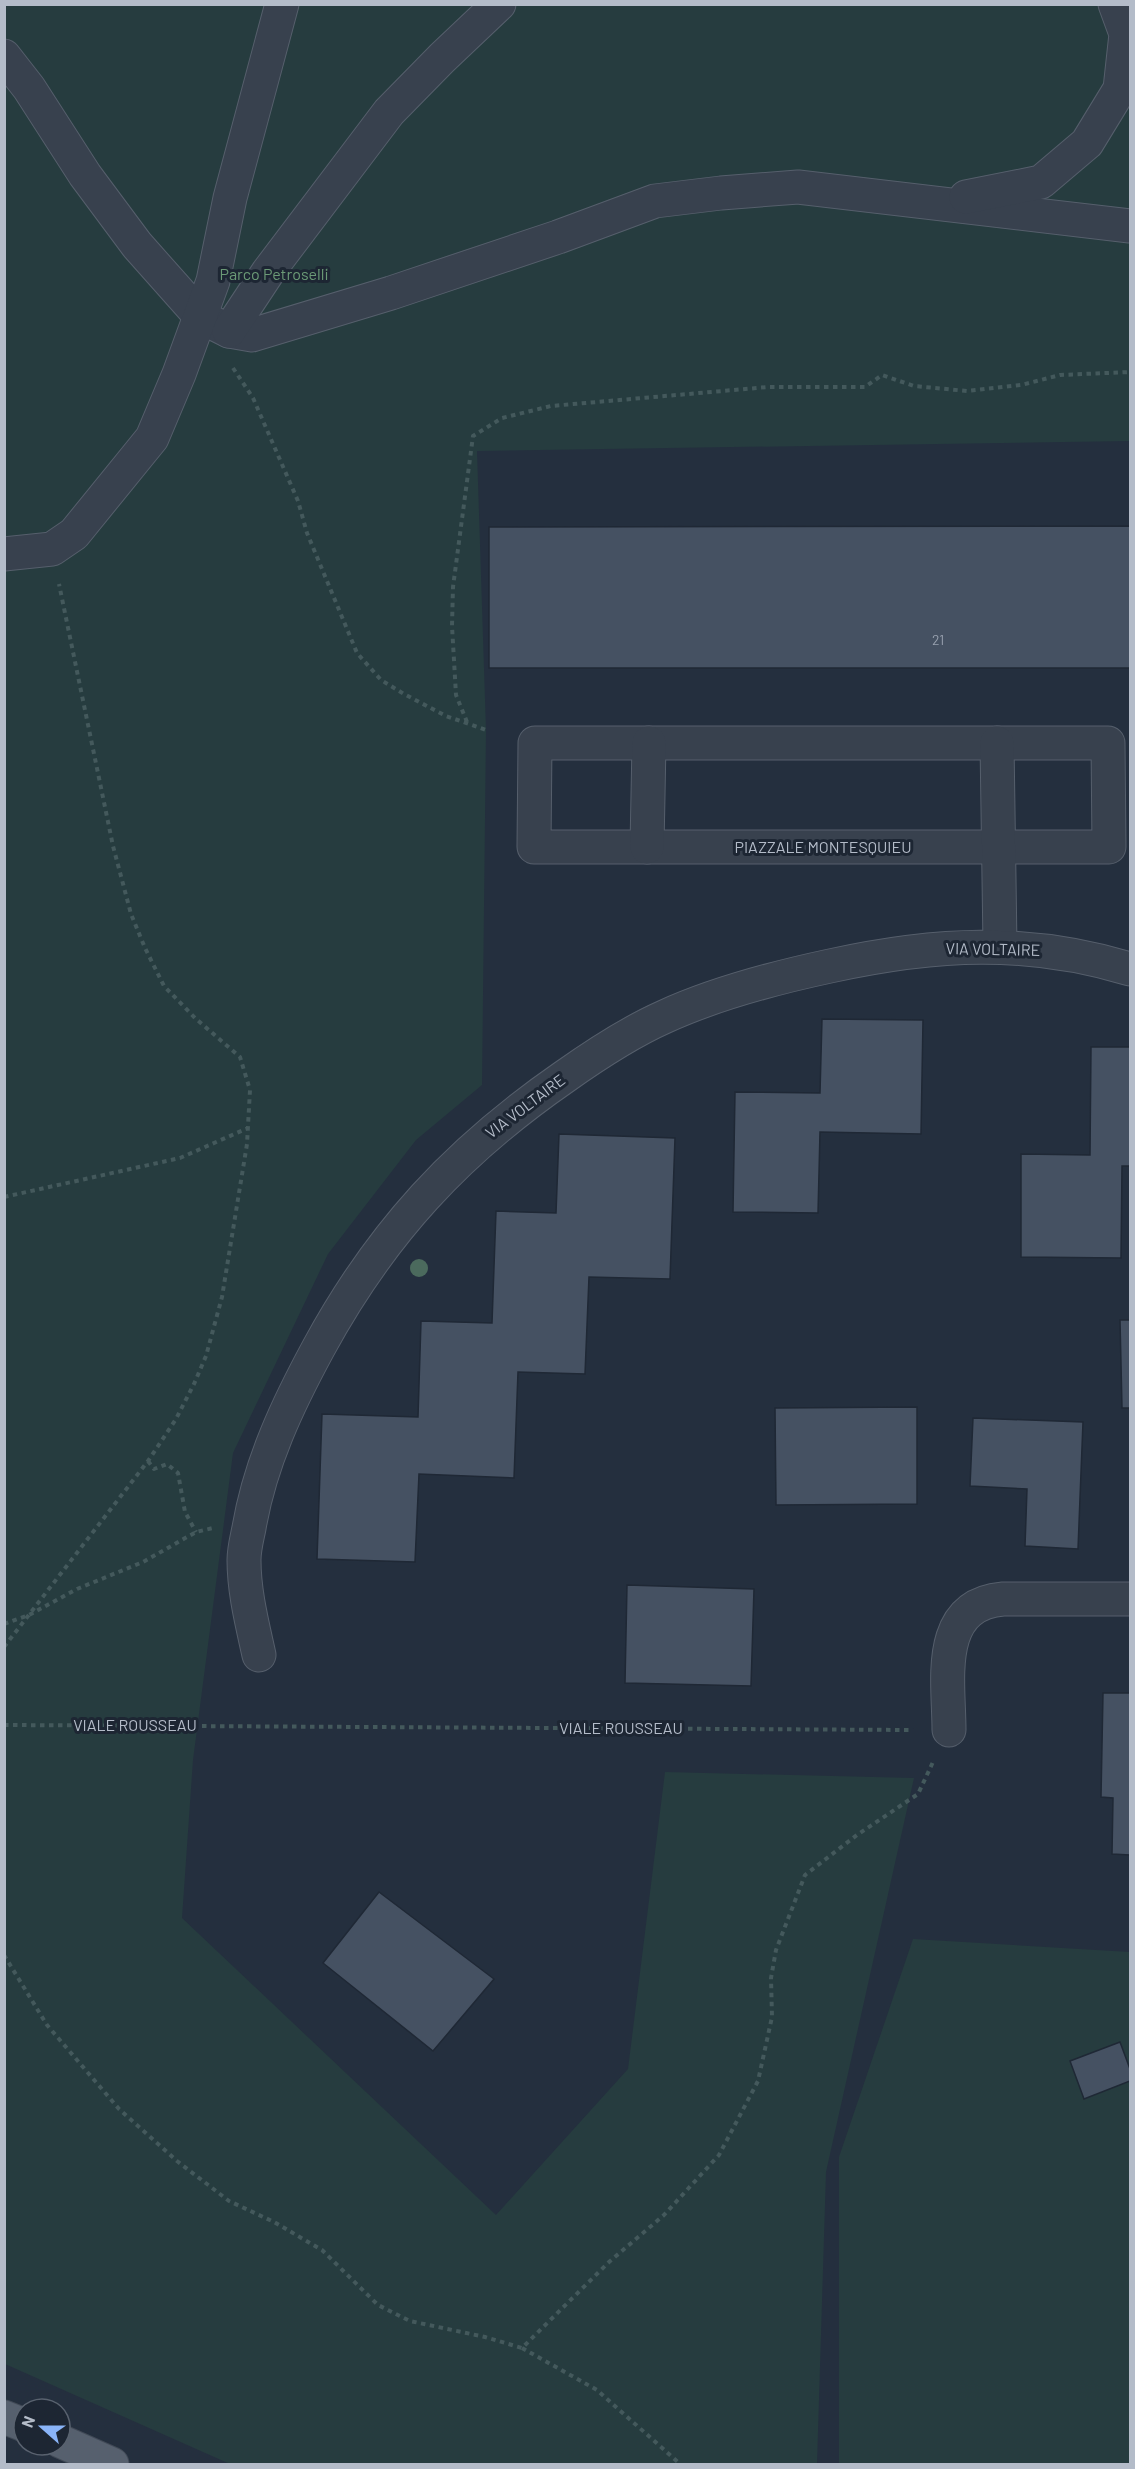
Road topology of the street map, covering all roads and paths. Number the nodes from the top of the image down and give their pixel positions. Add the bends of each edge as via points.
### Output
1 (282, 4) edge
2 (499, 4) edge
3 (1115, 4) edge
4 (4, 56) edge
5 (913, 200) junction
6 (1131, 226) edge
7 (220, 337) junction
8 (1131, 372) edge
9 (52, 549) junction
10 (4, 554) edge
11 (467, 722) junction
12 (486, 730) dead end
13 (648, 743) junction
14 (997, 743) junction
15 (647, 847) junction
16 (999, 847) junction
17 (1000, 946) junction
18 (1131, 969) edge
19 (248, 1128) junction
20 (4, 1197) edge
21 (148, 1461) junction
22 (1131, 1599) edge
23 (29, 1615) junction
24 (4, 1624) edge
25 (4, 1647) edge
26 (259, 1655) dead end
27 (4, 1725) edge
28 (949, 1730) junction
29 (4, 1955) edge
30 (522, 2348) junction
31 (72, 2446) edge
32 (111, 2464) edge
33 (680, 2464) edge

1 - 7 street via 230,198 213,280
2 - 7 street via 389,112
3 - 5 street via 1126,34 1120,89 1087,142 1041,182 961,198
4 - 7 street via 137,245
5 - 6 street
5 - 7 street via 798,187 655,201 380,296 252,335
7 - 9 street via 112,490 74,534
7 - 11 path via 298,501 307,533 357,653 381,680 446,716
8 - 11 path via 1060,375 1021,385 967,391 914,386 882,375 865,387 768,387 670,394 551,406 502,418 473,436 453,587 456,695
9 - 10 street
9 - 19 path via 113,846 131,914 164,986 240,1057 250,1090
11 - 12 path
13 - 14 street, PIAZZALE MONTESQUIEU
13 - 15 street
13 - 15 street, PIAZZALE MONTESQUIEU via 535,743 534,847
14 - 16 street
14 - 16 street, PIAZZALE MONTESQUIEU via 1108,743 1109,847
15 - 16 street, PIAZZALE MONTESQUIEU
16 - 17 street
17 - 18 street, VIA VOLTAIRE via 1070,953
17 - 26 street, VIA VOLTAIRE via 930,948 860,959 762,983 687,1007 629,1035 586,1062 512,1114 464,1156 416,1206 367,1268 305,1372 275,1439 255,1497 244,1556 245,1594
19 - 20 path via 180,1158
19 - 21 path via 214,1329 194,1384
21 - 23 path
21 - 23 path via 154,1469 167,1464 178,1473 185,1512 196,1532 143,1562 77,1588
22 - 28 street via 1003,1599 984,1602 963,1615 950,1646
23 - 24 path
23 - 25 path
27 - 28 path, VIALE ROUSSEAU
28 - 30 path via 918,1794 805,1875 776,1950 771,1978 772,2017 758,2081 719,2156 664,2215 609,2262
29 - 30 path via 47,2025 119,2109 220,2194 322,2250 378,2306 410,2321
30 - 33 path via 597,2390
31 - 32 main road

